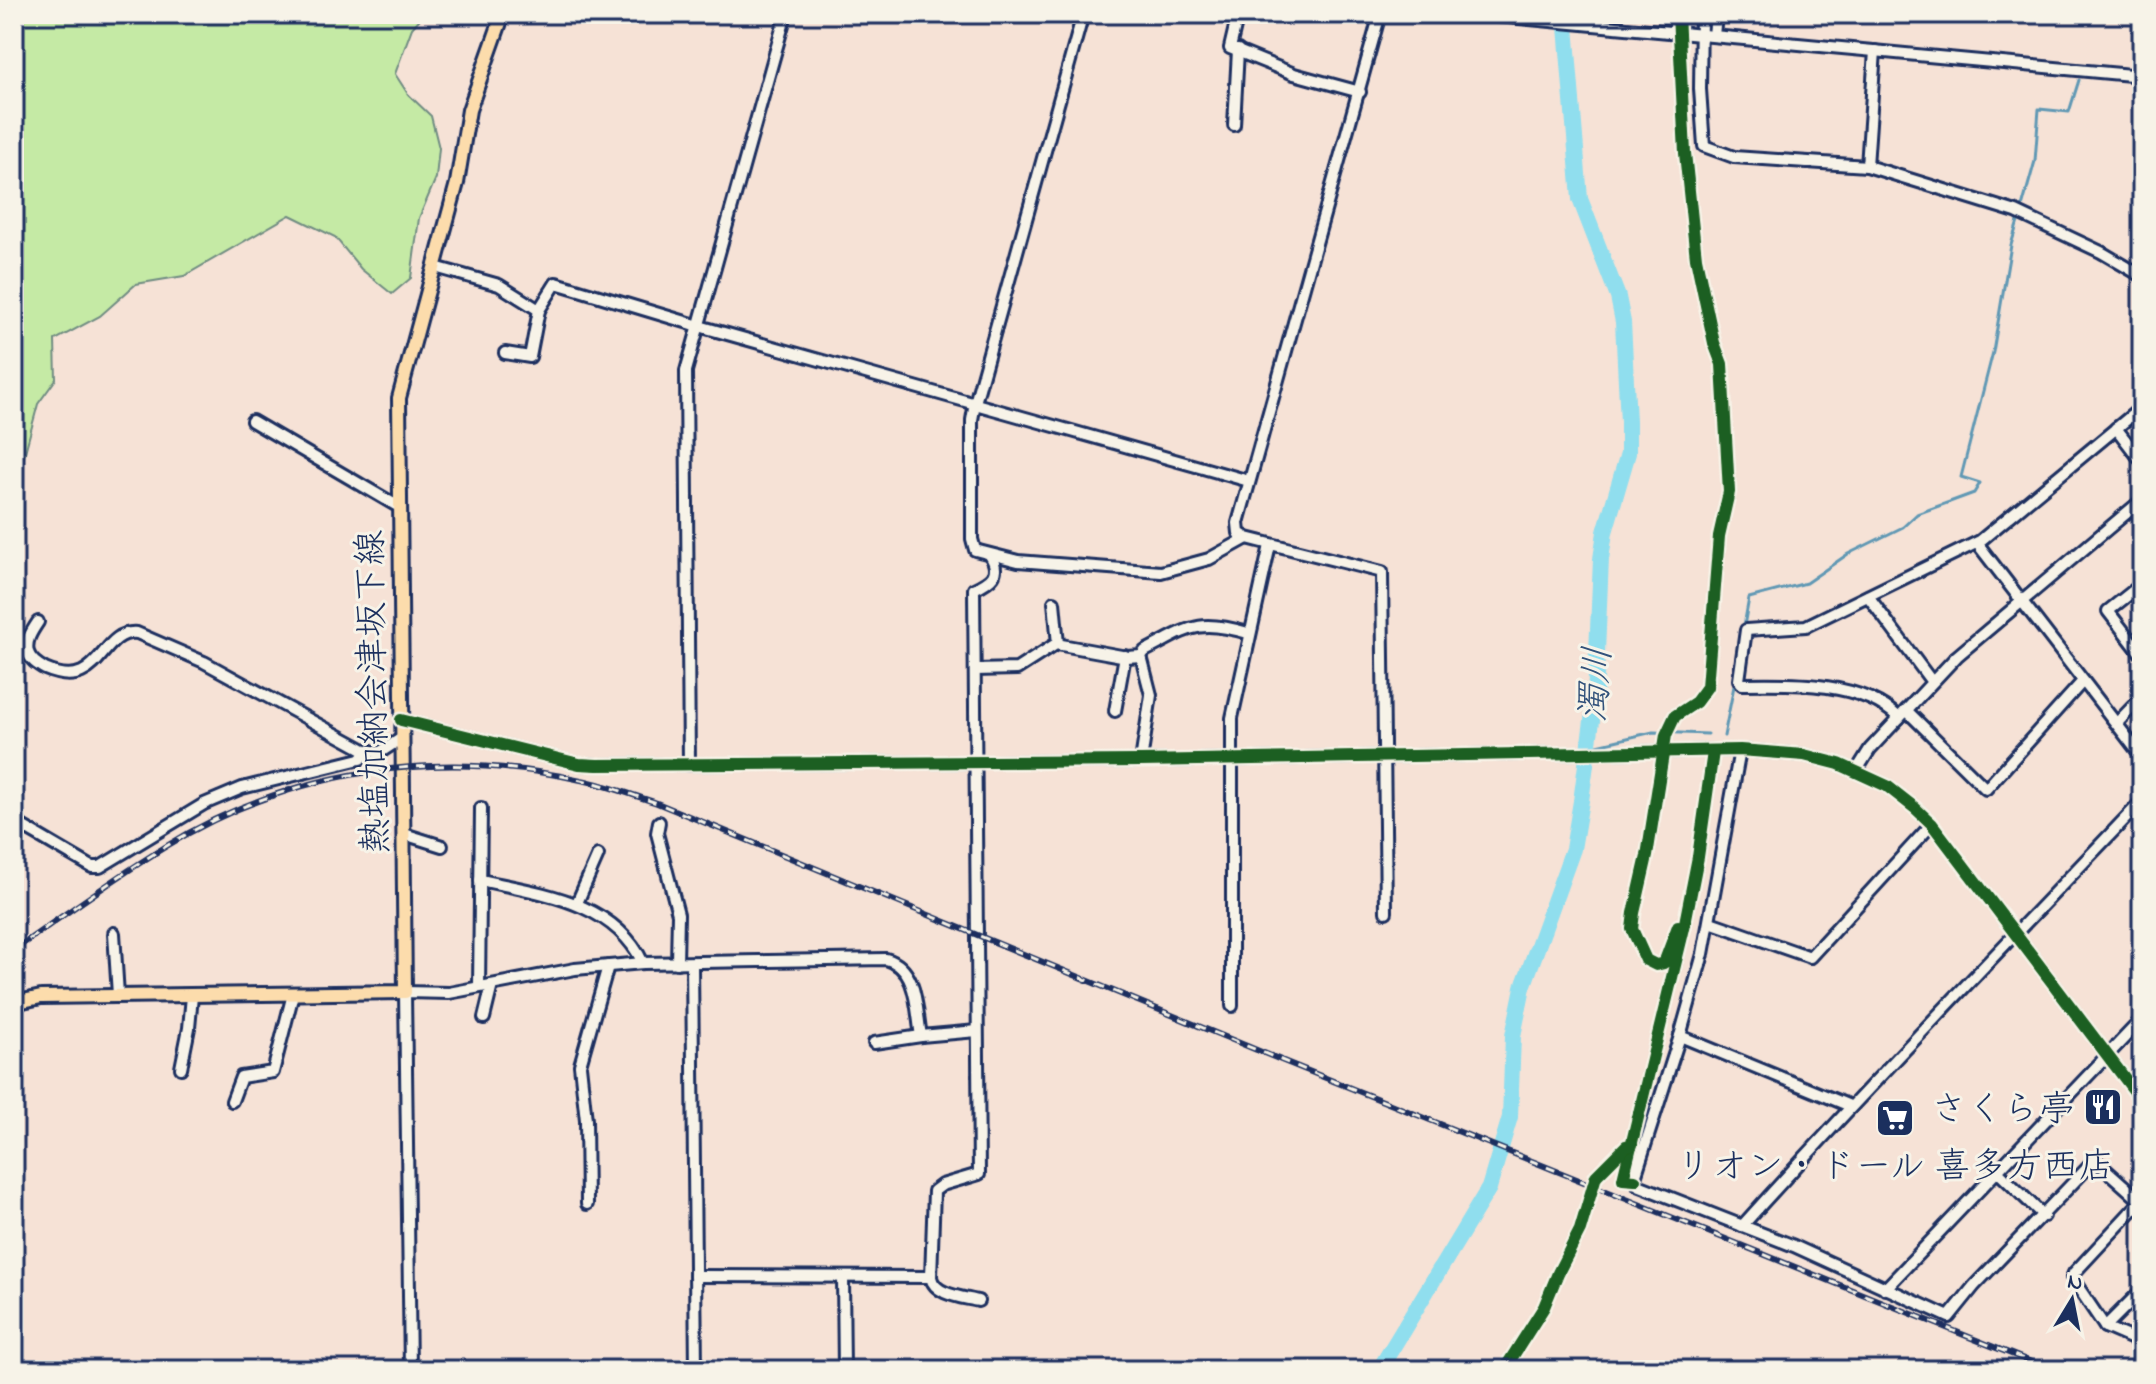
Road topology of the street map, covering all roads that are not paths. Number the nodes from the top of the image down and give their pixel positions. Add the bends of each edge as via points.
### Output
1 (503, 14) edge
2 (786, 14) edge
3 (1083, 14) edge
4 (1238, 14) edge
5 (1380, 14) edge
6 (1476, 14) edge
7 (1701, 14) edge
8 (1716, 14) edge
9 (1697, 36) junction
10 (1714, 36) junction
11 (1238, 50) junction
12 (1875, 51) junction
13 (2142, 76) edge
14 (1360, 92) junction
15 (1234, 125) dead end
16 (1867, 166) junction
17 (435, 267) junction
18 (2142, 276) edge
19 (539, 310) junction
20 (699, 326) junction
21 (505, 353) dead end
22 (975, 403) junction
23 (2142, 407) edge
24 (252, 421) dead end
25 (2116, 428) junction
26 (2142, 462) edge
27 (1249, 481) junction
28 (2142, 500) edge
29 (399, 507) junction
30 (1247, 538) junction
31 (1977, 543) junction
32 (1270, 545) junction
33 (990, 555) junction
34 (2142, 584) edge
35 (1868, 596) junction
36 (2022, 601) junction
37 (1054, 602) dead end
38 (38, 622) dead end
39 (1248, 633) junction
40 (1058, 644) junction
41 (2142, 655) edge
42 (1125, 656) junction
43 (1141, 656) junction
44 (975, 670) junction
45 (2083, 681) junction
46 (1932, 682) junction
47 (2142, 697) edge
48 (1115, 711) dead end
49 (1903, 714) junction
50 (401, 720) junction
51 (2117, 723) junction
52 (402, 738) junction
53 (1740, 750) junction
54 (370, 751) junction
55 (1383, 757) junction
56 (2142, 757) edge
57 (1233, 759) junction
58 (1141, 761) junction
59 (976, 762) junction
60 (689, 765) junction
61 (1857, 770) junction
62 (2142, 801) edge
63 (481, 808) dead end
64 (659, 822) dead end
65 (1932, 824) junction
66 (14, 828) edge
67 (404, 834) junction
68 (442, 846) dead end
69 (598, 855) dead end
70 (480, 880) junction
71 (577, 903) junction
72 (1386, 912) dead end
73 (1710, 922) junction
74 (114, 933) dead end
75 (2016, 934) junction
76 (643, 963) junction
77 (677, 963) junction
78 (692, 963) junction
79 (608, 966) junction
80 (492, 985) junction
81 (479, 987) junction
82 (405, 992) junction
83 (293, 994) junction
84 (118, 995) junction
85 (192, 996) junction
86 (14, 1003) edge
87 (1232, 1006) dead end
88 (484, 1018) dead end
89 (2142, 1019) edge
90 (977, 1031) junction
91 (921, 1036) junction
92 (1680, 1036) junction
93 (874, 1043) dead end
94 (2107, 1056) junction
95 (181, 1068) dead end
96 (232, 1101) dead end
97 (2142, 1101) edge
98 (1850, 1106) junction
99 (1997, 1171) junction
100 (2142, 1202) edge
101 (587, 1204) dead end
102 (2044, 1216) junction
103 (1742, 1226) junction
104 (695, 1276) junction
105 (843, 1277) junction
106 (931, 1277) junction
107 (1885, 1289) junction
108 (2142, 1290) edge
109 (978, 1301) dead end
110 (2105, 1327) junction
111 (2142, 1343) edge
112 (410, 1370) edge
113 (696, 1370) edge
114 (844, 1370) edge

1 - 17 main road, 熱塩加納会津坂下線 via 469,110
2 - 20 street
3 - 22 street
4 - 11 street via 1229,45
5 - 14 street
6 - 9 street
7 - 9 street
8 - 10 street
9 - 10 street
9 - 16 street via 1704,146 1734,157
10 - 12 street
11 - 14 street via 1294,74
11 - 15 street
12 - 13 street
12 - 16 street
14 - 27 street
16 - 18 street via 2016,212
17 - 19 street via 499,285
17 - 29 main road, 熱塩加納会津坂下線 via 399,398
19 - 20 street via 556,283
19 - 21 street via 530,357
20 - 22 street
20 - 60 street via 686,371
22 - 27 street
22 - 33 street via 972,539 975,550
23 - 25 street
24 - 29 street
25 - 26 street
25 - 31 street
27 - 30 street via 1238,523 1239,533
28 - 36 street
29 - 50 main road, 熱塩加納会津坂下線
30 - 32 street
30 - 33 street via 1209,559 1161,572
31 - 35 street
31 - 36 street
32 - 39 street
32 - 55 street via 1382,572
33 - 44 street via 996,574 974,589
34 - 41 street via 2108,611
35 - 46 street
35 - 49 street via 1806,626 1746,630 1739,680 1828,688
36 - 45 street
36 - 46 street
37 - 40 street
38 - 54 street via 27,647 40,667 65,674 86,671 117,638 137,633 204,662
39 - 43 street via 1193,626
39 - 57 street via 1232,708
40 - 42 street
40 - 44 street via 1017,669
42 - 43 street
42 - 48 street
43 - 58 street via 1151,695
44 - 59 street
45 - 49 street via 1986,789
45 - 51 street
46 - 49 street
47 - 51 street
49 - 61 street
50 - 52 main road, 熱塩加納会津坂下線
50 - 60 street via 579,764
51 - 56 street
52 - 54 street via 379,753
52 - 67 main road, 熱塩加納会津坂下線
53 - 55 street
53 - 61 street via 1804,755
53 - 73 street
54 - 66 street via 360,759 209,801 100,867 22,826
55 - 57 street
55 - 72 street
57 - 58 street
57 - 87 street
58 - 59 street
59 - 60 street
59 - 90 street
61 - 65 street via 1894,791
62 - 75 street
63 - 70 street
64 - 77 street via 657,833 678,914
65 - 73 street via 1810,957
65 - 75 street
67 - 68 street
67 - 82 main road, 熱塩加納会津坂下線
69 - 71 street
70 - 71 street
70 - 81 street
71 - 76 street via 632,941
73 - 92 street
74 - 84 street
75 - 94 street
75 - 98 street
76 - 77 street
76 - 79 street
77 - 78 street
78 - 91 street via 893,961 908,975
78 - 104 street
79 - 80 street
79 - 101 street via 580,1065
80 - 81 street
80 - 88 street
81 - 82 street via 438,994
82 - 83 main road
82 - 112 street
83 - 85 main road
83 - 96 street via 273,1072 241,1077
84 - 85 main road
84 - 86 main road
85 - 95 street
89 - 94 street
90 - 91 street
90 - 106 street via 979,1174 934,1191
91 - 93 street
92 - 98 street
92 - 103 street via 1635,1180
94 - 97 street
94 - 99 street
98 - 103 street
99 - 102 street
99 - 107 street
100 - 102 street via 2095,1160
100 - 110 street via 2072,1275
102 - 107 street via 1949,1317
103 - 107 street
104 - 105 street
104 - 113 street
105 - 106 street
105 - 114 street
106 - 109 street via 939,1290
108 - 110 street
110 - 111 street

